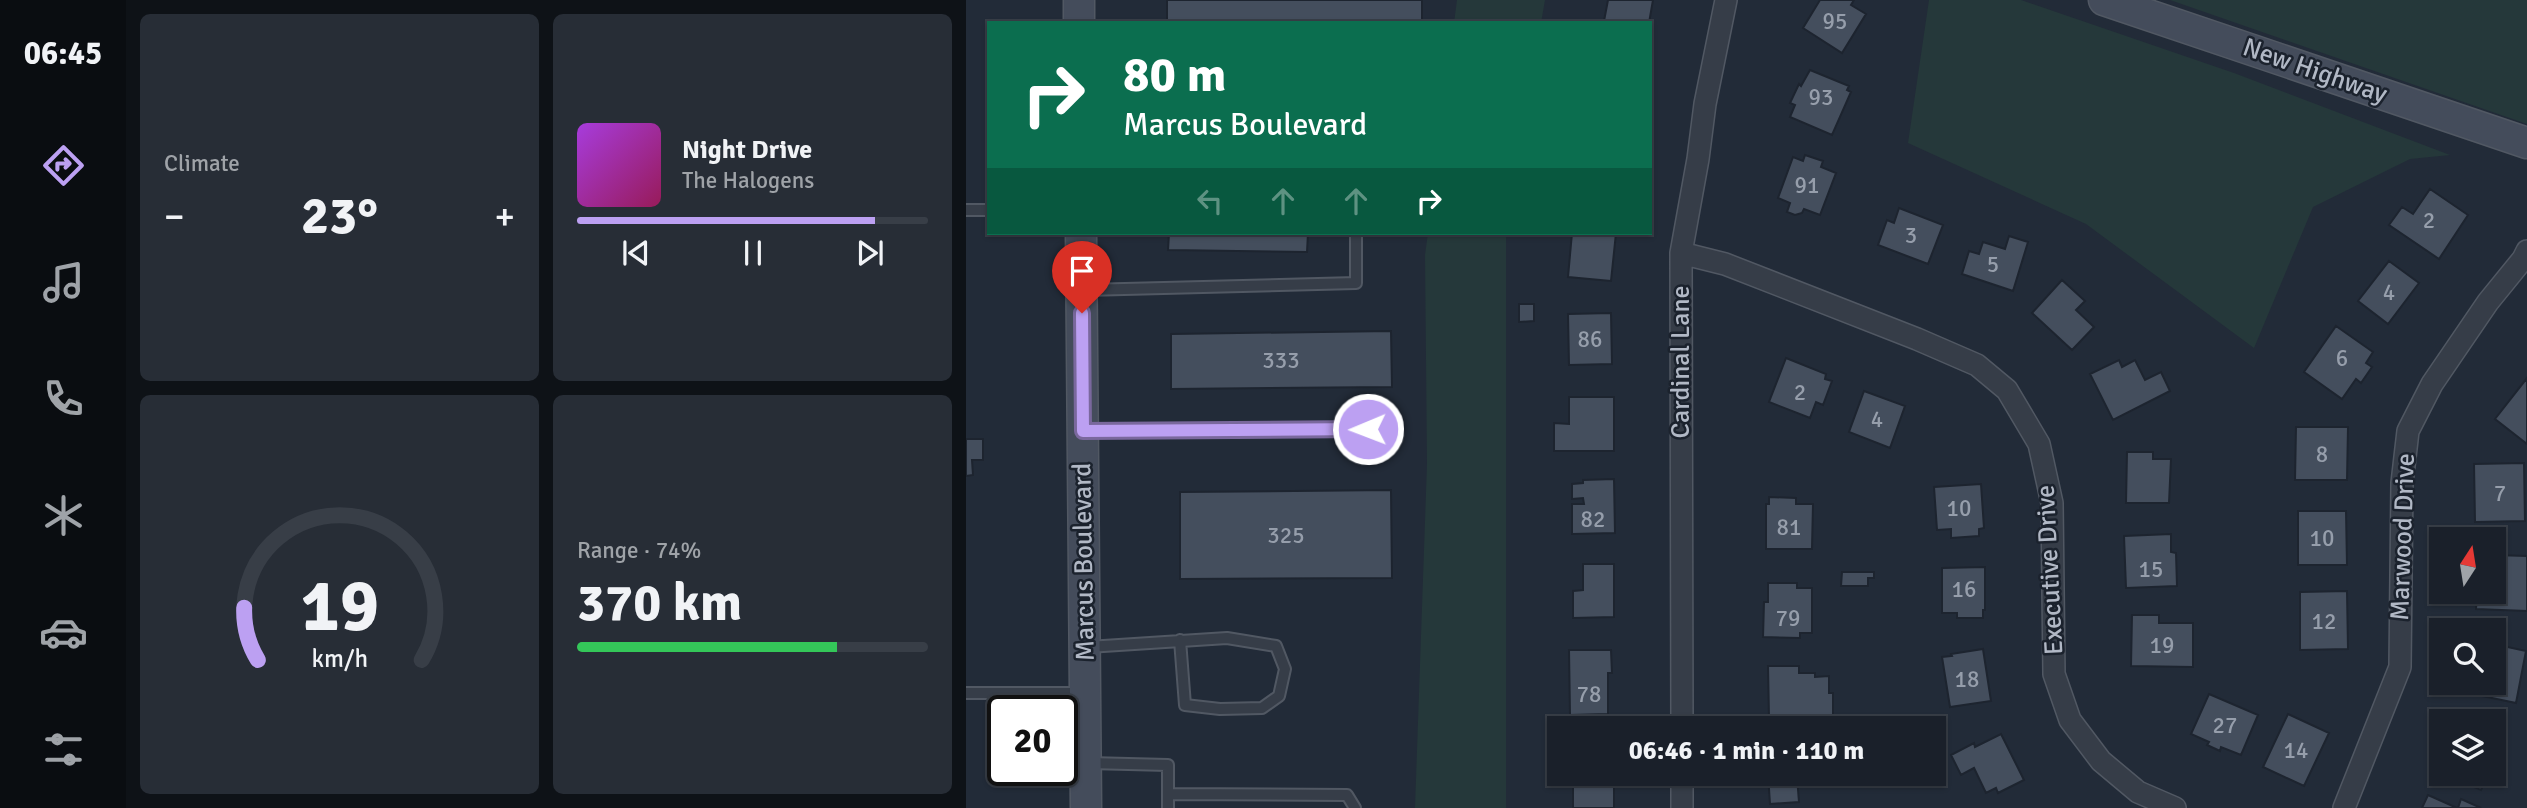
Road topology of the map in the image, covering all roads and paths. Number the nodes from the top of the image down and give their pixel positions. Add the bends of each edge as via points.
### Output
1 (1079, 0) edge
2 (1726, 0) edge
3 (2104, 0) edge
4 (1079, 21) edge
5 (2527, 143) edge
6 (966, 210) edge
7 (987, 210) edge
8 (1081, 235) edge
9 (1356, 235) edge
10 (2527, 251) edge
11 (1681, 253) junction
12 (1082, 290) junction
13 (1368, 429) dead end
14 (1083, 431) junction
15 (1180, 640) junction
16 (1085, 647) junction
17 (966, 693) edge
18 (1085, 693) junction
19 (1682, 716) edge
20 (1086, 763) junction
21 (1682, 786) edge
22 (1168, 794) junction
23 (1086, 808) edge
24 (1168, 808) edge
25 (1355, 808) edge
26 (1682, 808) edge
27 (2175, 808) edge
28 (2344, 808) edge

1 - 4 street
2 - 11 street, Cardinal Lane
3 - 5 street, New Highway
6 - 7 lane
8 - 12 street, Marcus Boulevard
9 - 12 lane via 1356,283
10 - 28 street, Marwood Drive via 2432,384 2408,431 2402,483 2400,667
11 - 19 street, Cardinal Lane
11 - 27 street, Executive Drive via 1725,264 1917,339 1977,365 2007,390 2039,444 2052,503 2054,674 2070,720 2101,761 2138,792
12 - 14 street, Marcus Boulevard
13 - 14 lane
14 - 16 street, Marcus Boulevard
15 - 15 lane via 1227,638 1276,646 1285,669 1279,696 1262,708 1185,705
15 - 16 lane
16 - 18 street, Marcus Boulevard
17 - 18 lane
18 - 20 street, Marcus Boulevard
20 - 22 lane via 1168,765
20 - 23 street, Marcus Boulevard
21 - 26 street
22 - 24 lane
22 - 25 lane via 1347,795

